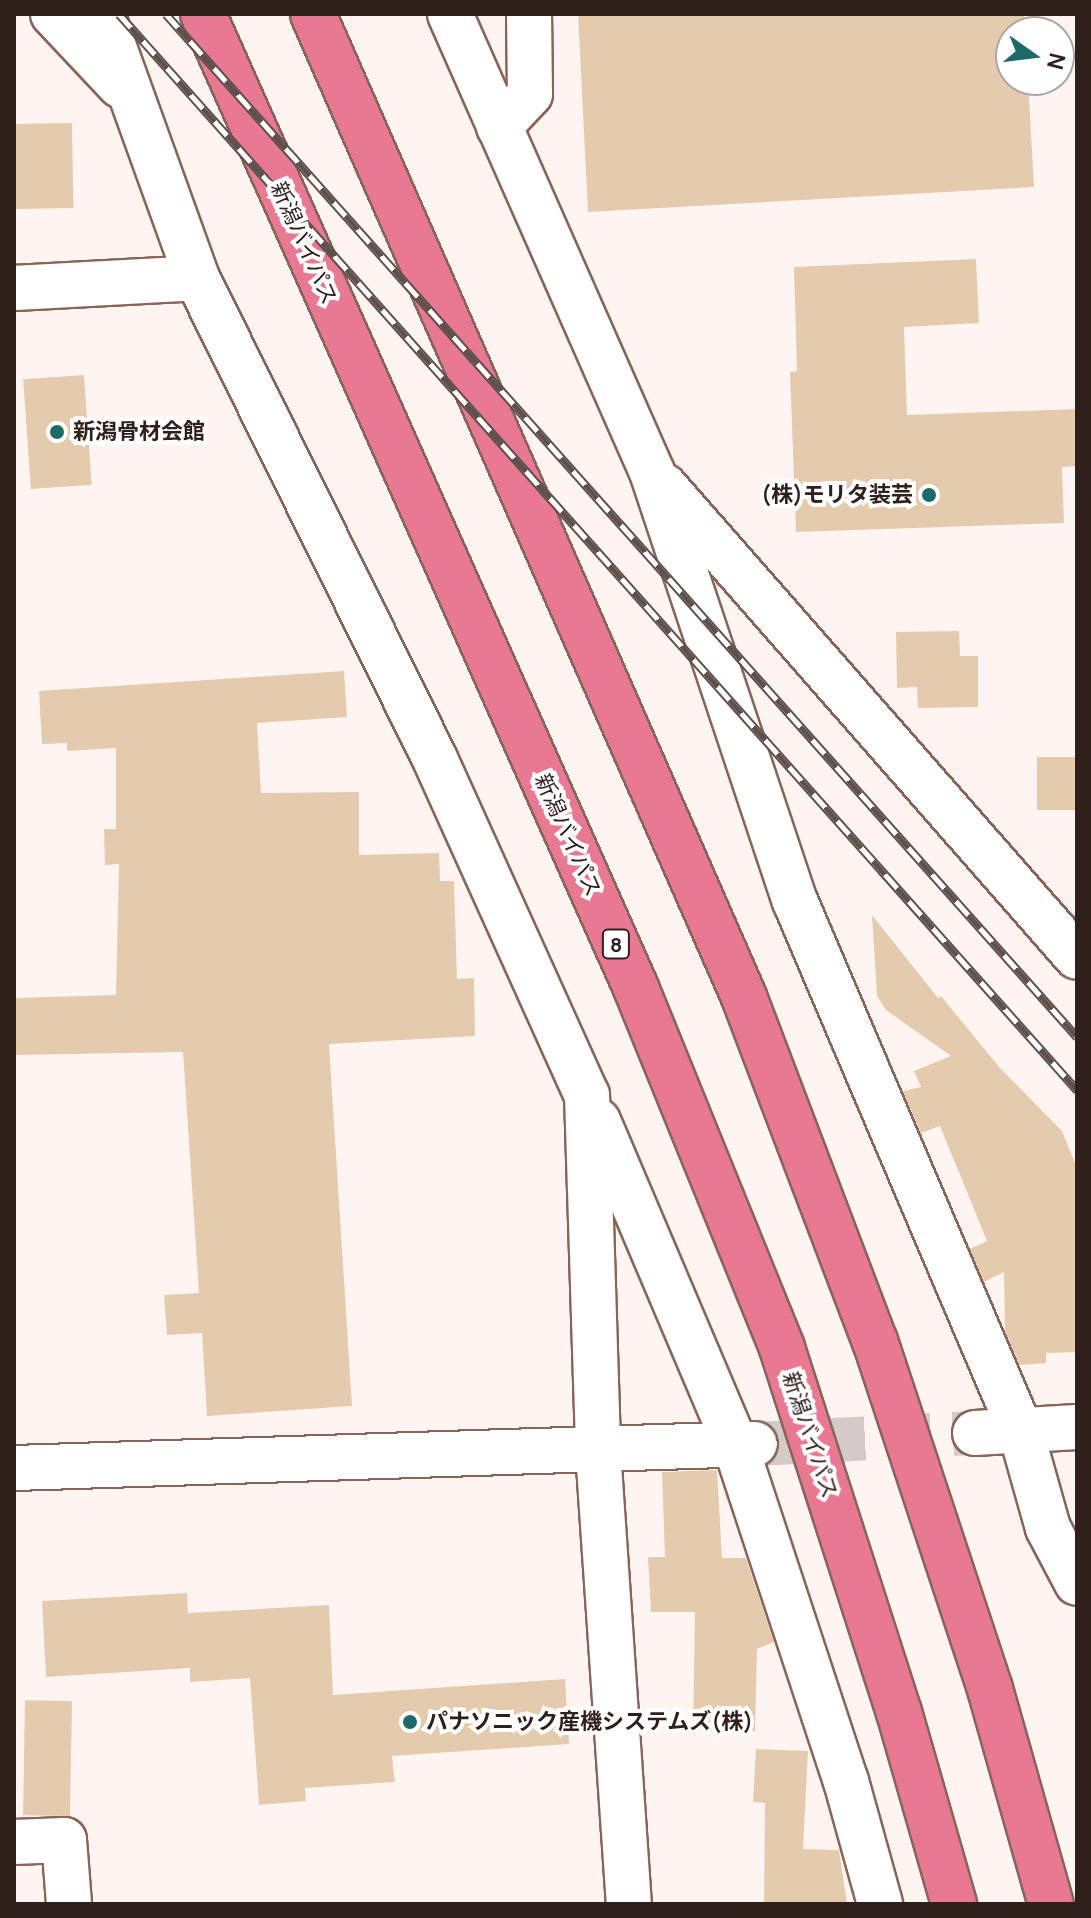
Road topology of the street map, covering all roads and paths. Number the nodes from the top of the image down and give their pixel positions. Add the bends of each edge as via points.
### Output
1 (53, 14) edge
2 (102, 14) edge
3 (203, 14) edge
4 (313, 14) edge
5 (450, 14) edge
6 (529, 14) edge
7 (132, 98) junction
8 (499, 127) junction
9 (197, 278) junction
10 (14, 288) edge
11 (652, 472) junction
12 (1077, 957) edge
13 (587, 1095) junction
14 (1077, 1427) edge
15 (1021, 1432) junction
16 (975, 1433) tunnel mouth
17 (745, 1444) junction
18 (598, 1451) junction
19 (14, 1468) edge
20 (1077, 1583) edge
21 (14, 1842) edge
22 (69, 1904) edge
23 (629, 1904) edge
24 (880, 1904) edge
25 (954, 1904) edge
26 (1051, 1904) edge

1 - 7 street
2 - 7 street
3 - 25 highway, 新潟バイパス / 8 via 636,988 782,1348 899,1712
4 - 26 highway via 744,997 875,1341 990,1689
5 - 8 street
6 - 8 street via 530,94
7 - 9 street
8 - 11 street
9 - 10 street
9 - 13 street via 435,759
11 - 12 street
11 - 15 street via 795,901
13 - 17 street
13 - 18 street
14 - 15 street
15 - 16 street
15 - 20 street via 1048,1528
17 - 18 street
17 - 24 street
18 - 19 street
18 - 23 street
21 - 22 street via 64,1840

